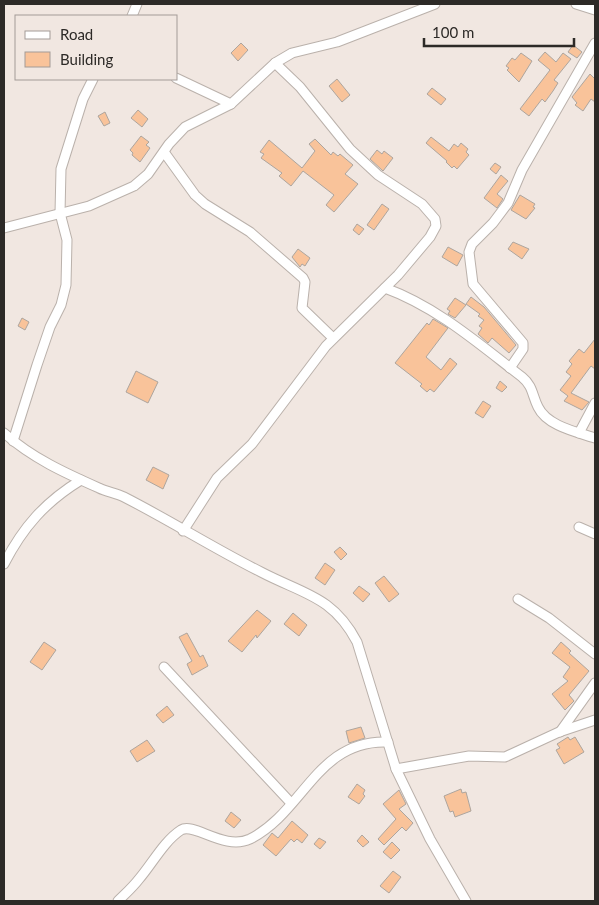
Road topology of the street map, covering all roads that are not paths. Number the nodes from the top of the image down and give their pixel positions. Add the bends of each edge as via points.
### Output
1 (435, 4) edge
2 (576, 4) edge
3 (595, 10) edge
4 (595, 43) edge
5 (275, 63) junction
6 (178, 79) edge
7 (93, 80) edge
8 (231, 104) junction
9 (164, 152) junction
10 (60, 212) junction
11 (4, 228) edge
12 (385, 288) junction
13 (333, 338) junction
14 (510, 368) junction
15 (595, 403) edge
16 (4, 433) edge
17 (579, 433) junction
18 (595, 438) edge
19 (13, 441) junction
20 (81, 480) junction
21 (579, 527) dead end
22 (183, 531) junction
23 (595, 534) edge
24 (4, 564) edge
25 (518, 600) dead end
26 (595, 654) edge
27 (164, 667) dead end
28 (595, 683) edge
29 (595, 720) edge
30 (559, 732) junction
31 (388, 742) junction
32 (396, 769) junction
33 (291, 803) junction
34 (118, 901) edge
35 (466, 901) edge

1 - 5 street via 337,42 292,53
2 - 3 street
4 - 14 street via 522,170 508,203 472,244 469,252 478,293 523,343 523,349
5 - 8 street
5 - 12 street via 300,87 350,150 378,175 413,196 435,219 436,226 430,237
6 - 8 street
7 - 10 street via 61,169
8 - 9 street via 185,127
9 - 10 street via 148,174 134,186 89,206
9 - 13 street via 195,195 250,232 303,278 302,308
10 - 11 street
10 - 19 street via 67,240 66,285
12 - 13 street
12 - 14 street via 450,322
13 - 22 street via 252,444 217,478
14 - 17 street via 532,387 542,414
15 - 17 street
16 - 19 street
17 - 18 street
19 - 20 street via 42,461
20 - 22 street via 121,496
20 - 24 street via 38,512
21 - 23 street
22 - 31 street via 335,609 357,642
25 - 26 street via 549,618
27 - 33 street
28 - 30 street
29 - 30 street
30 - 32 street via 505,757 470,756
31 - 32 street
31 - 33 street via 369,742 339,755
32 - 35 street via 430,839
33 - 34 street via 265,830 248,840 229,842 184,828

